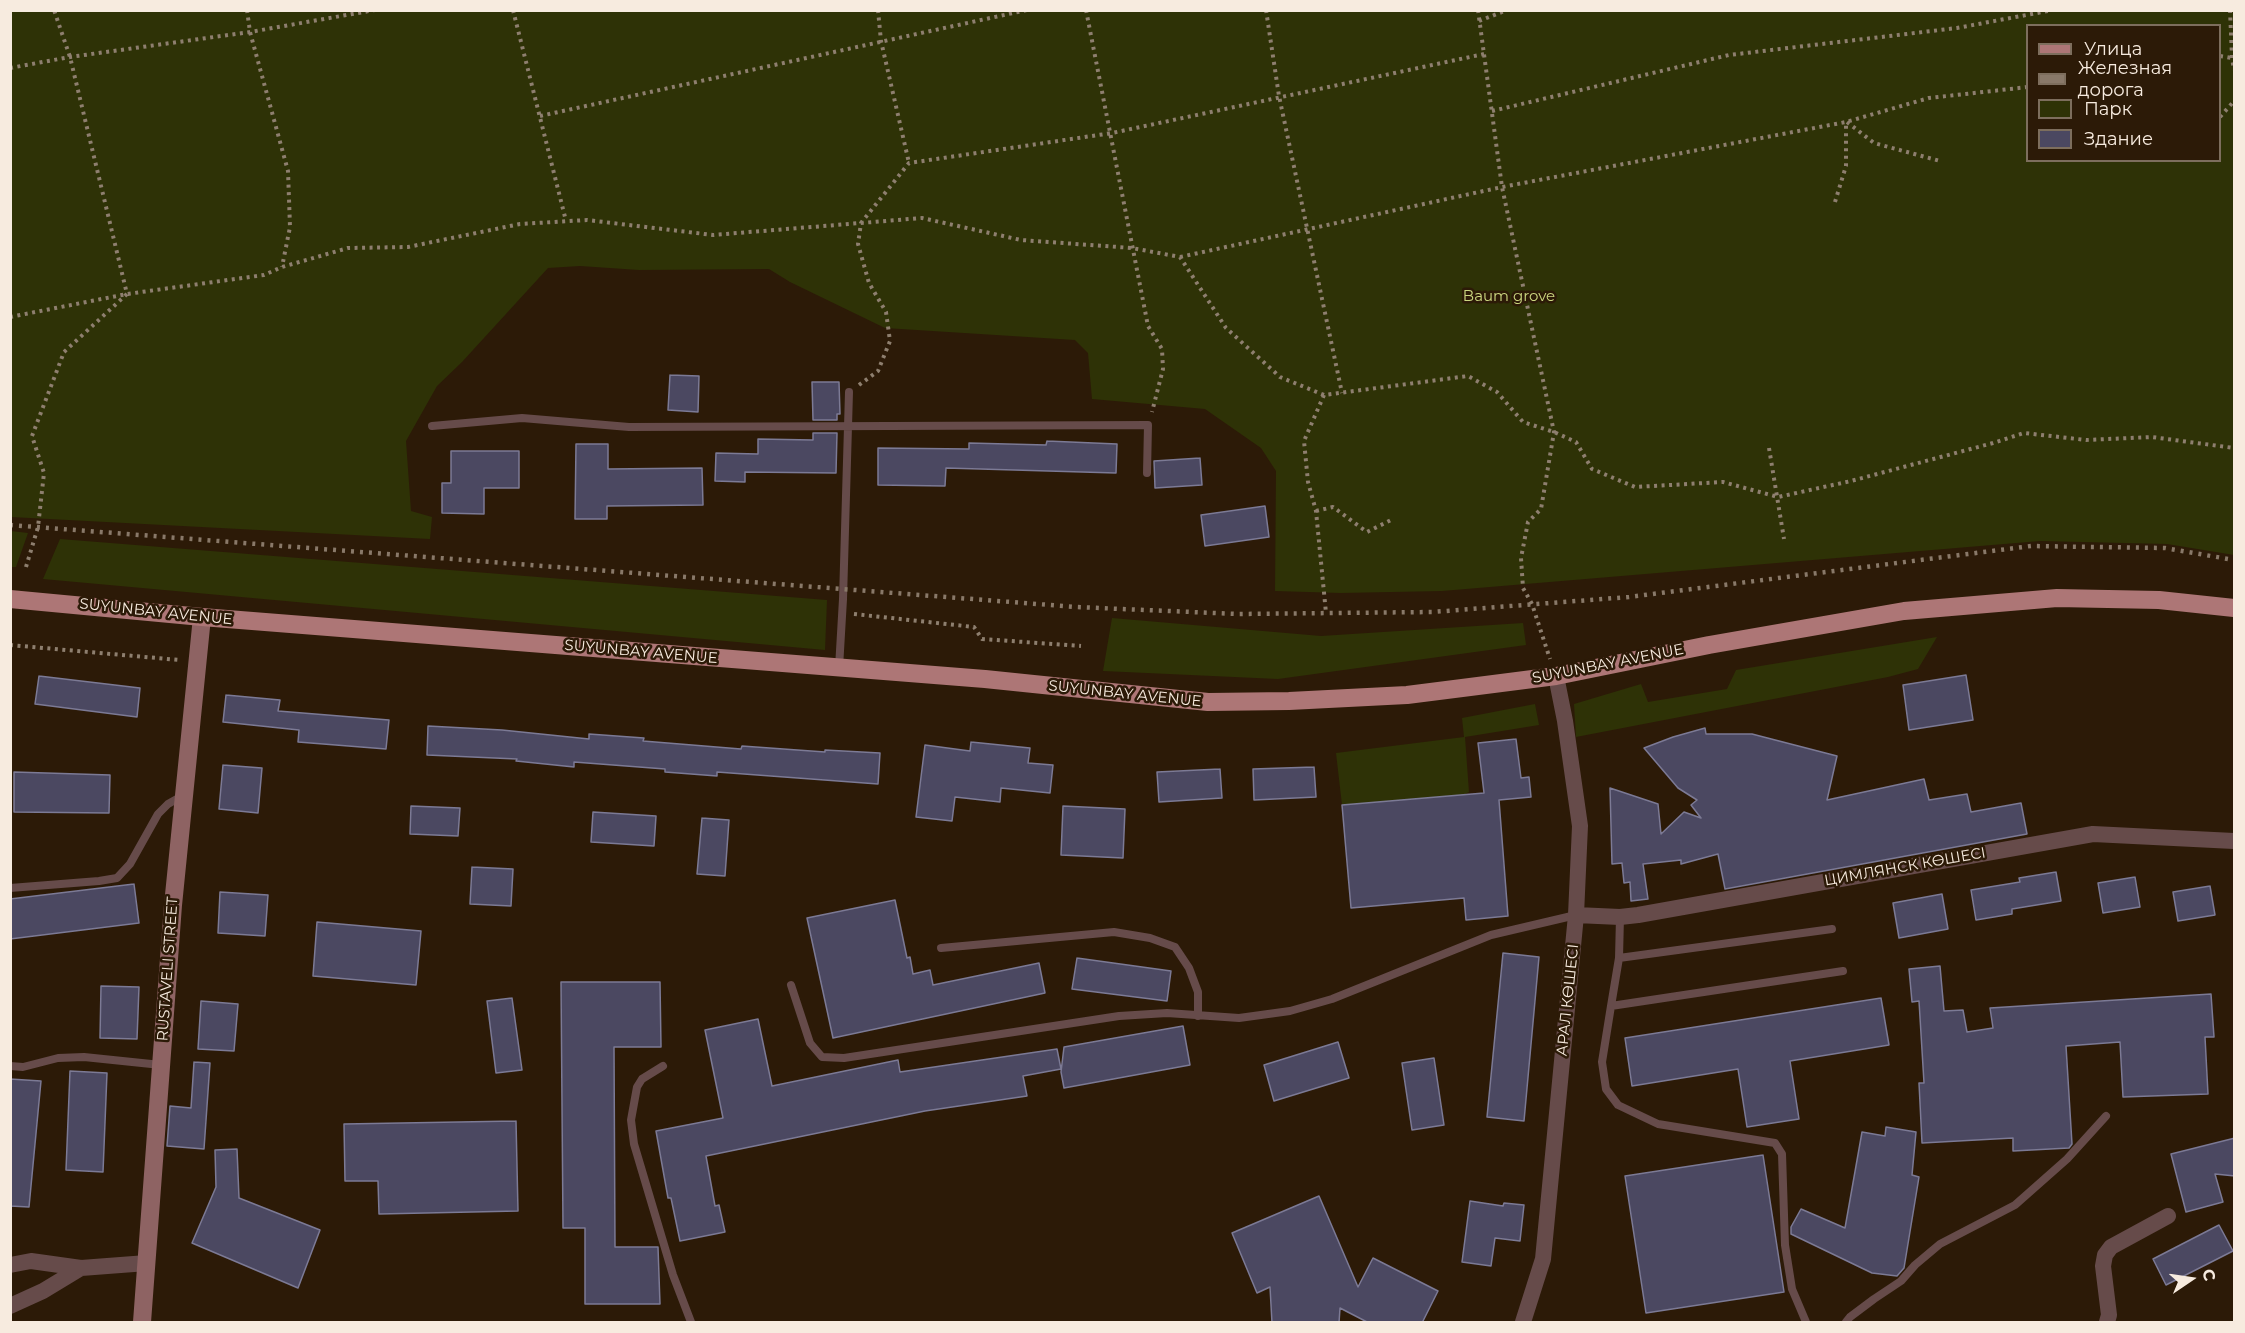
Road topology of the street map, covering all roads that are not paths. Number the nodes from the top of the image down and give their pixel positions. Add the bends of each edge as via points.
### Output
1 (849, 392) road end
2 (848, 425) junction
3 (432, 426) dead end
4 (1147, 473) dead end
5 (10, 599) edge
6 (2235, 608) edge
7 (202, 617) junction
8 (838, 668) junction
9 (1556, 675) junction
10 (184, 795) junction
11 (2235, 841) edge
12 (10, 888) edge
13 (1576, 915) junction
14 (1620, 917) junction
15 (1832, 929) dead end
16 (941, 948) dead end
17 (1619, 958) junction
18 (1843, 970) dead end
19 (791, 985) dead end
20 (1611, 1006) junction
21 (1198, 1016) junction
22 (161, 1065) junction
23 (10, 1066) edge
24 (663, 1066) dead end
25 (2106, 1116) dead end
26 (2168, 1216) dead end
27 (147, 1263) junction
28 (10, 1265) edge
29 (81, 1268) junction
30 (10, 1306) edge
31 (142, 1323) edge
32 (691, 1323) edge
33 (1523, 1323) edge
34 (1806, 1323) edge
35 (1846, 1323) edge
36 (2107, 1323) edge

1 - 2 lane
2 - 3 lane via 629,427 522,418
2 - 4 lane via 1148,425
2 - 8 lane
5 - 7 main road, SUYUNBAY AVENUE
6 - 9 main road, SUYUNBAY AVENUE via 2159,600 2057,598 1904,610
7 - 8 main road, SUYUNBAY AVENUE
7 - 10 street, RUSTAVELI STREET
8 - 9 main road, SUYUNBAY AVENUE via 1208,702 1407,695
9 - 13 street, АРАЛ КӨШЕСІ via 1580,826
10 - 12 lane via 158,814 130,864 117,878
10 - 22 street, RUSTAVELI STREET
11 - 14 street, ЦИМЛЯНСК КӨШЕСІ via 2093,834
13 - 14 street, ЦИМЛЯНСК КӨШЕСІ
13 - 21 lane via 1491,935 1332,999 1290,1011 1239,1018
13 - 33 street, АРАЛ КӨШЕСІ via 1543,1259
14 - 17 lane
15 - 17 lane
16 - 21 lane via 1114,932 1150,938 1175,947 1189,968 1198,992
17 - 20 lane
18 - 20 lane
19 - 21 lane via 810,1043 822,1057 844,1058 1119,1016
20 - 34 lane via 1602,1062 1606,1089 1618,1105 1658,1124 1775,1143 1782,1154 1785,1245 1792,1289
22 - 23 lane via 84,1057
22 - 27 street, RUSTAVELI STREET
24 - 32 lane via 636,1087 631,1120 634,1144
25 - 35 lane via 2067,1159 2015,1205 1940,1244 1901,1281
26 - 36 street via 2111,1247 2104,1255
27 - 29 street
27 - 31 street, RUSTAVELI STREET
28 - 29 street via 31,1261
29 - 30 street

